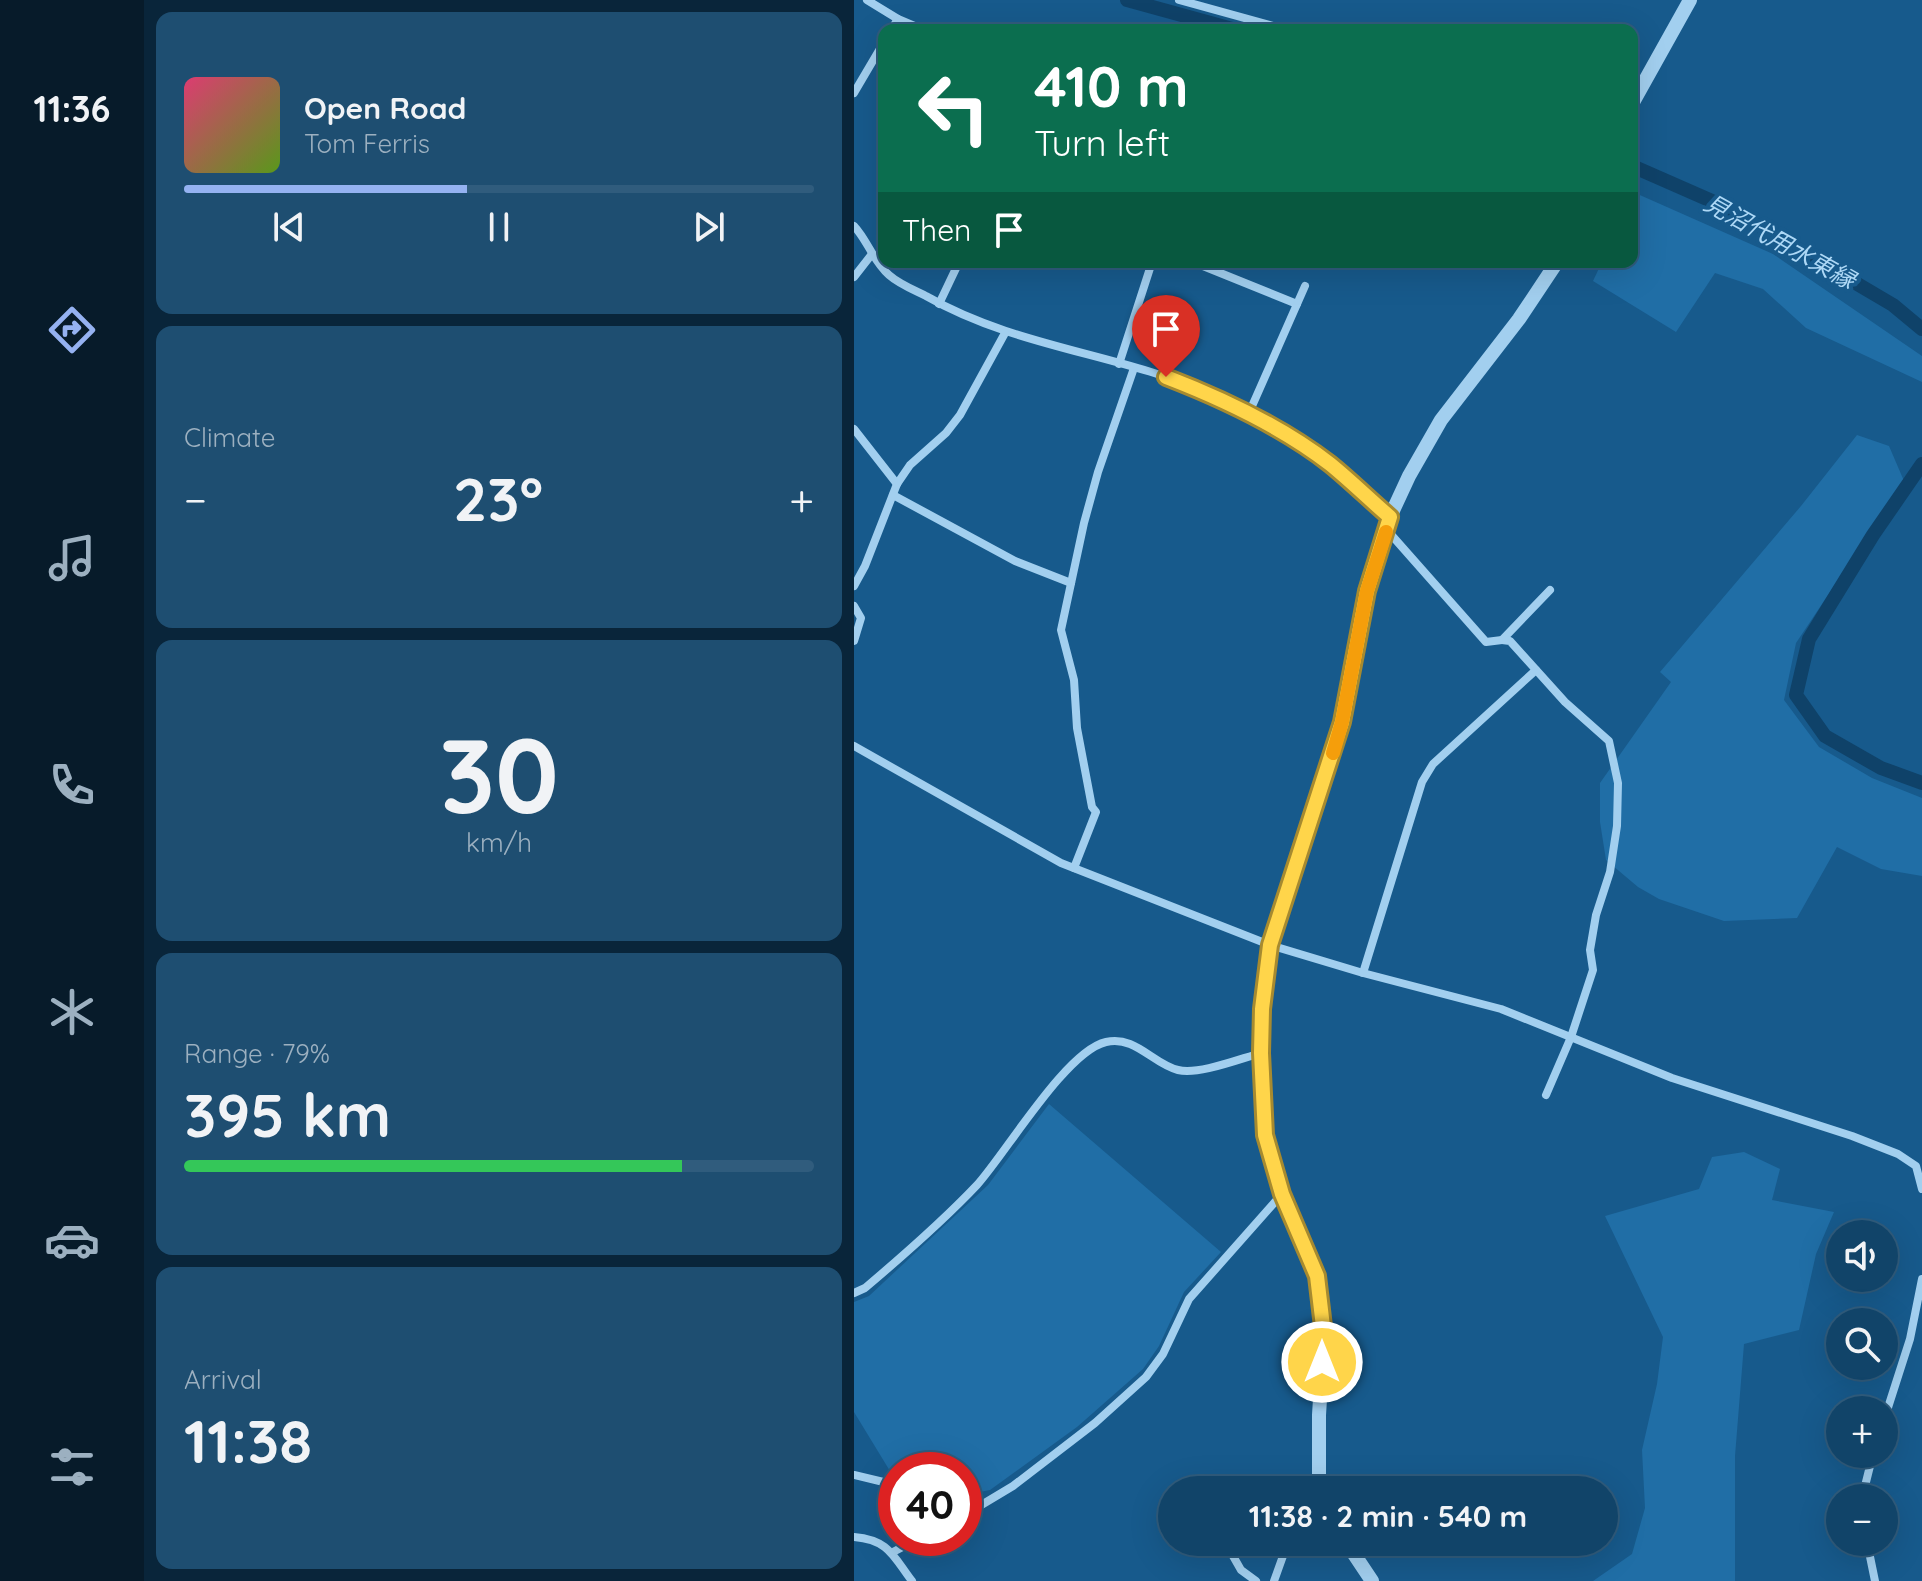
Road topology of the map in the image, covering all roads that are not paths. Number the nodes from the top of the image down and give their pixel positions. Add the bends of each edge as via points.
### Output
1 (867, 0) edge
2 (1179, 0) edge
3 (1690, 0) edge
4 (898, 19) junction
5 (895, 24) edge
6 (910, 24) edge
7 (1266, 24) edge
8 (878, 52) edge
9 (854, 93) edge
10 (1638, 93) edge
11 (854, 226) edge
12 (859, 237) edge
13 (872, 254) junction
14 (878, 261) edge
15 (884, 268) edge
16 (956, 268) edge
17 (1150, 268) edge
18 (1208, 268) edge
19 (1553, 268) edge
20 (854, 277) edge
21 (1305, 286) dead end
22 (939, 304) junction
23 (1297, 304) junction
24 (1005, 333) junction
25 (1119, 364) junction
26 (1134, 368) junction
27 (1249, 413) junction
28 (854, 429) edge
29 (897, 484) junction
30 (893, 495) junction
31 (1388, 524) junction
32 (1071, 583) junction
33 (854, 586) edge
34 (1550, 590) dead end
35 (854, 606) edge
36 (1502, 640) junction
37 (854, 641) edge
38 (1536, 670) junction
39 (854, 746) edge
40 (1074, 868) junction
41 (1270, 945) junction
42 (1363, 973) junction
43 (1571, 1037) junction
44 (1261, 1053) junction
45 (1546, 1095) dead end
46 (1919, 1165) edge
47 (1922, 1189) edge
48 (1282, 1194) junction
49 (1922, 1279) edge
50 (854, 1293) edge
51 (1892, 1396) edge
52 (854, 1475) edge
53 (1322, 1476) edge
54 (878, 1481) edge
55 (982, 1505) edge
56 (854, 1537) edge
57 (878, 1543) edge
58 (896, 1556) edge
59 (1233, 1556) edge
60 (1283, 1556) edge
61 (1355, 1556) edge
62 (1870, 1556) edge
63 (912, 1581) edge
64 (1256, 1581) edge
65 (1274, 1581) edge
66 (1372, 1581) edge
67 (1875, 1581) edge

1 - 4 street
2 - 7 street
3 - 10 street
4 - 5 street
4 - 6 street
8 - 9 street
11 - 12 street
12 - 13 street
13 - 14 street
13 - 20 street
15 - 22 street
16 - 22 street
17 - 25 street
18 - 23 street
19 - 31 street via 1441,420
21 - 23 street
22 - 24 street
23 - 27 street
24 - 25 street
24 - 29 street via 960,415
25 - 26 street
26 - 27 street
26 - 32 street via 1098,472
27 - 31 street via 1330,464
28 - 29 street
29 - 30 street
30 - 32 street via 1015,561
30 - 33 street
31 - 36 street via 1486,642
31 - 41 street via 1367,591 1342,722
32 - 40 street via 1061,630 1096,812
34 - 36 street
35 - 37 street via 861,618
36 - 38 street via 1510,641
38 - 42 street via 1433,764 1422,782
38 - 43 street via 1609,741 1618,783 1610,872 1590,950 1593,970
39 - 40 street
40 - 41 street
41 - 42 street
41 - 44 street
42 - 43 street via 1501,1009
43 - 45 street
43 - 46 street via 1672,1078 1852,1136
44 - 48 street via 1265,1135
44 - 50 street via 1181,1071 1124,1042 1091,1049 1043,1098 980,1182 935,1228
46 - 47 street
48 - 53 street via 1317,1276 1324,1335
48 - 55 street via 1189,1299 1146,1377 1095,1423
49 - 51 street
52 - 54 street
56 - 57 street
58 - 63 street
59 - 64 street
60 - 65 street
61 - 66 street
62 - 67 street

